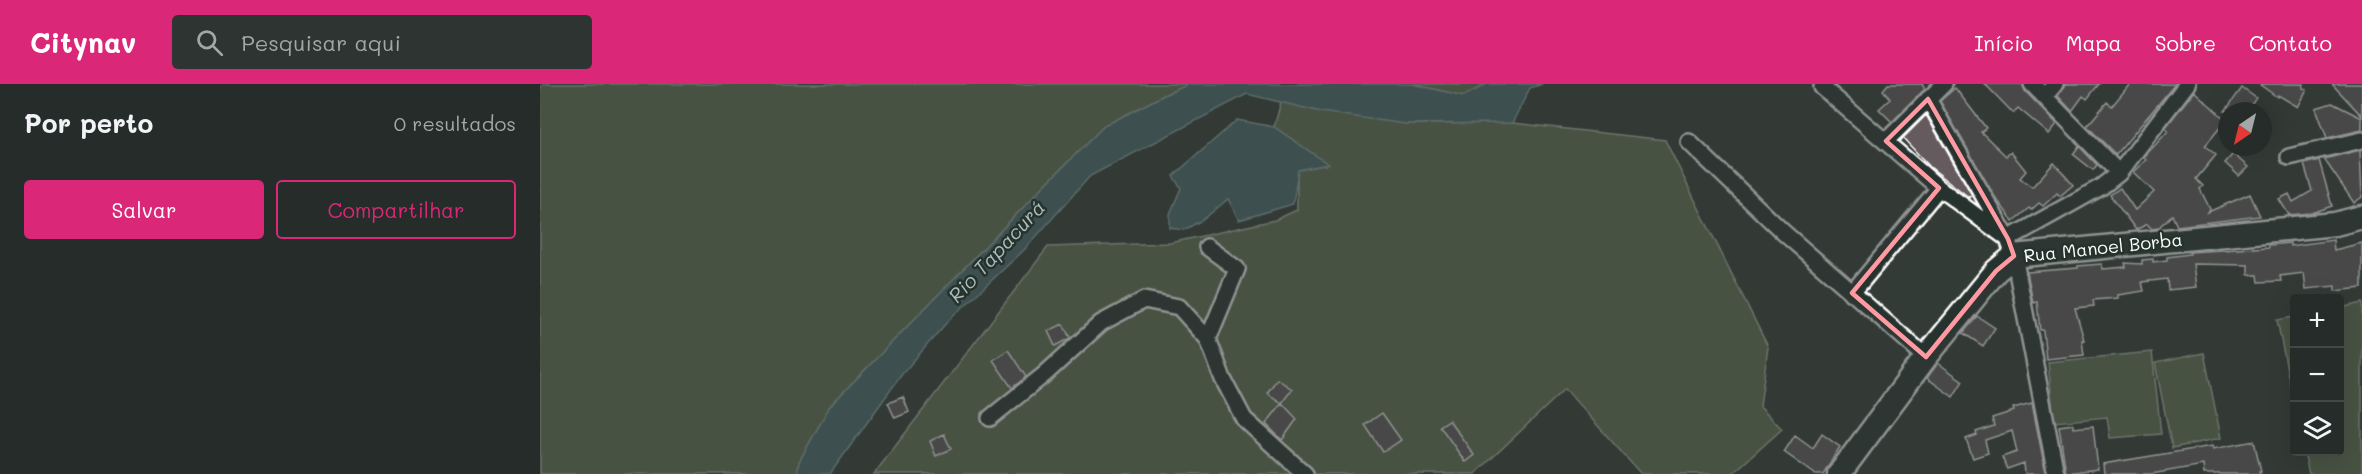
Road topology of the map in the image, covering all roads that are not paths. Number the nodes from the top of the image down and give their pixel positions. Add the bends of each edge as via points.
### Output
1 (1944, 84) edge
2 (2032, 84) edge
3 (2055, 84) edge
4 (2187, 84) edge
5 (1822, 87) dead end
6 (2045, 96) junction
7 (1928, 99) junction
8 (1886, 141) junction
9 (2362, 141) edge
10 (1689, 142) dead end
11 (2289, 157) dead end
12 (2119, 172) junction
13 (1939, 188) junction
14 (2362, 217) edge
15 (1207, 247) dead end
16 (2011, 247) junction
17 (1852, 293) junction
18 (1208, 339) junction
19 (1926, 357) junction
20 (990, 418) dead end
21 (1305, 474) edge
22 (1839, 474) edge
23 (2056, 474) edge

1 - 7 street
2 - 6 street
3 - 6 street
4 - 12 street
5 - 8 street
6 - 12 street
7 - 8 street
7 - 16 street
8 - 13 street
9 - 11 street
10 - 17 street
12 - 16 street
13 - 16 street
13 - 17 street
14 - 16 street, Rua Manoel Borba via 2335,225
15 - 18 street via 1237,269
16 - 19 street, Rua Manoel Borba
16 - 23 street
17 - 19 street
18 - 20 street via 1179,307 1144,300 1101,323
18 - 21 street via 1223,379 1245,419
19 - 22 street, Rua Manoel Borba

